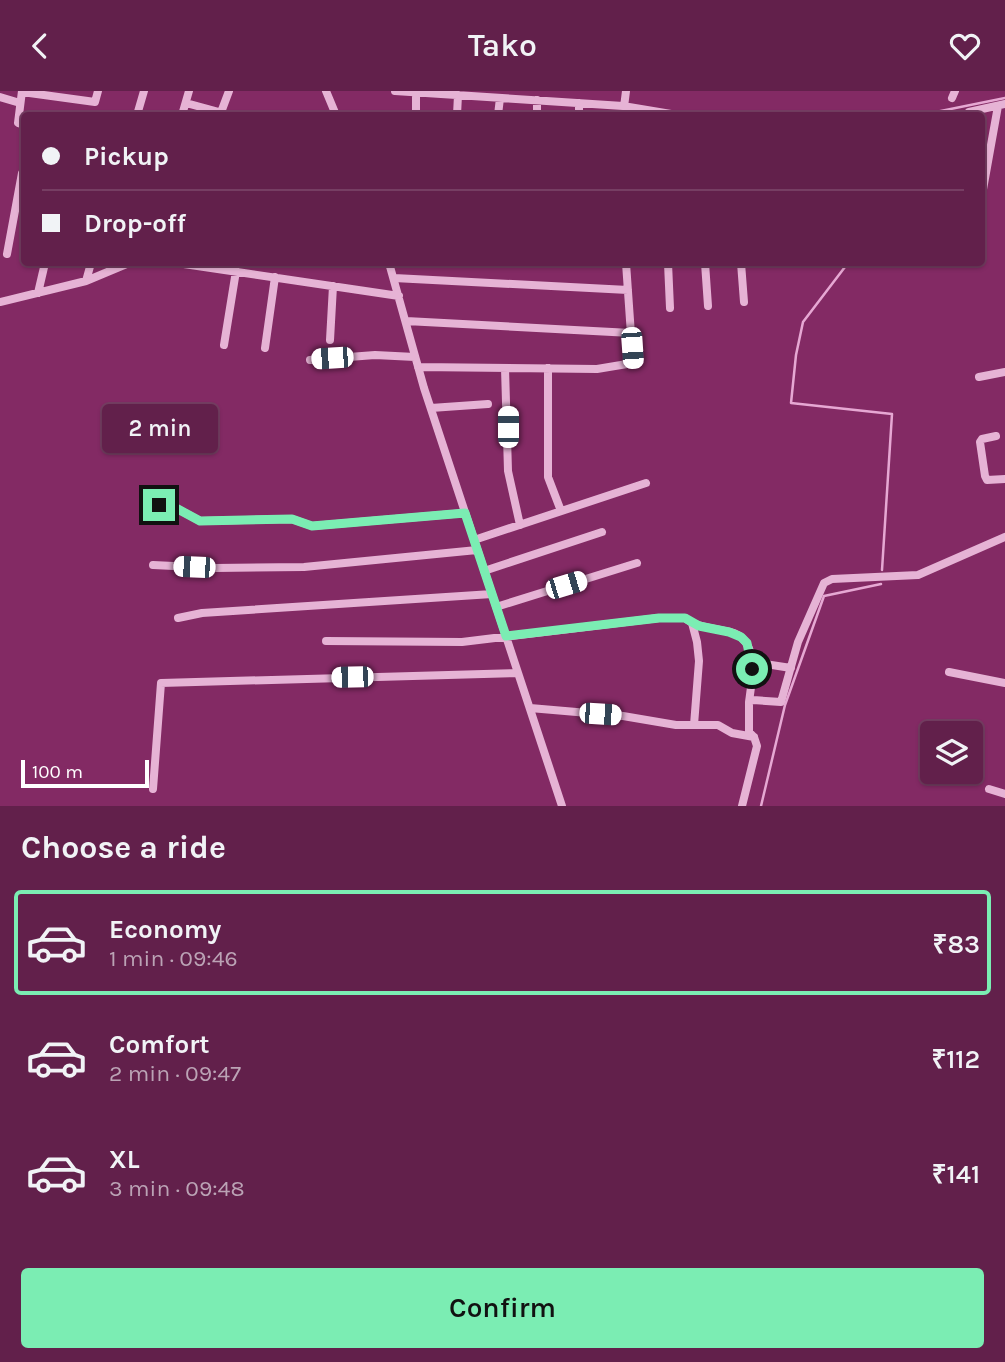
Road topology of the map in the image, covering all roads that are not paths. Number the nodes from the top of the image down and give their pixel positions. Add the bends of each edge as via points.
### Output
1 (22, 91) edge
2 (98, 91) edge
3 (144, 91) edge
4 (189, 91) edge
5 (229, 91) edge
6 (327, 91) edge
7 (395, 91) edge
8 (625, 91) edge
9 (416, 92) edge
10 (458, 95) junction
11 (0, 97) edge
12 (500, 98) junction
13 (537, 100) junction
14 (20, 103) junction
15 (186, 103) junction
16 (579, 103) junction
17 (1002, 105) edge
18 (623, 111) edge
19 (138, 112) edge
20 (183, 112) edge
21 (214, 112) edge
22 (225, 112) edge
23 (332, 112) edge
24 (416, 112) edge
25 (457, 112) edge
26 (498, 112) edge
27 (537, 112) edge
28 (579, 112) edge
29 (969, 112) dead end
30 (21, 124) edge
31 (21, 178) edge
32 (985, 182) edge
33 (7, 254) dead end
34 (44, 266) edge
35 (90, 266) edge
36 (122, 266) edge
37 (199, 266) edge
38 (390, 266) edge
39 (626, 266) edge
40 (668, 266) edge
41 (705, 266) edge
42 (741, 266) edge
43 (236, 271) junction
44 (275, 277) junction
45 (394, 278) junction
46 (86, 281) junction
47 (333, 286) junction
48 (628, 290) junction
49 (38, 293) junction
50 (398, 296) junction
51 (0, 302) edge
52 (744, 302) dead end
53 (708, 306) dead end
54 (670, 308) dead end
55 (405, 321) junction
56 (631, 333) junction
57 (330, 340) dead end
58 (224, 345) dead end
59 (265, 348) dead end
60 (415, 357) junction
61 (310, 360) dead end
62 (418, 367) junction
63 (505, 368) junction
64 (548, 369) junction
65 (1005, 372) edge
66 (979, 377) dead end
67 (488, 404) dead end
68 (431, 408) junction
69 (996, 436) dead end
70 (1005, 479) edge
71 (646, 483) dead end
72 (143, 502) dead end
73 (561, 511) junction
74 (465, 513) junction
75 (520, 525) junction
76 (602, 532) dead end
77 (1005, 537) edge
78 (474, 540) junction
79 (477, 550) junction
80 (637, 563) dead end
81 (153, 565) dead end
82 (484, 571) junction
83 (492, 594) junction
84 (496, 607) junction
85 (178, 618) dead end
86 (692, 623) junction
87 (506, 636) junction
88 (326, 641) dead end
89 (752, 662) junction
90 (791, 668) junction
91 (518, 673) junction
92 (949, 673) dead end
93 (1005, 683) edge
94 (749, 702) junction
95 (530, 708) junction
96 (694, 725) junction
97 (754, 737) junction
98 (153, 789) dead end
99 (989, 789) dead end
100 (1005, 794) edge
101 (562, 806) edge
102 (742, 806) edge

1 - 2 street via 95,101
1 - 14 street
3 - 19 street
4 - 15 street
5 - 22 street
6 - 23 street
7 - 9 street
8 - 18 street
9 - 10 street
9 - 24 street
10 - 12 street
10 - 25 street
11 - 14 street
12 - 13 street
12 - 26 street
13 - 16 street
13 - 27 street
14 - 30 street
15 - 20 street
15 - 21 street
16 - 18 street
16 - 28 street
17 - 29 street
17 - 32 street
31 - 33 street
34 - 49 street
35 - 46 street
36 - 46 street
37 - 43 street
38 - 45 street
39 - 48 street
40 - 54 street
41 - 53 street
42 - 52 street
43 - 44 street
43 - 58 street
44 - 47 street
44 - 59 street
45 - 48 street
45 - 50 street
46 - 49 street
47 - 50 street
47 - 57 street
48 - 56 street
49 - 51 street
50 - 55 street
55 - 56 street
55 - 60 street
56 - 64 street via 633,363
60 - 61 street
60 - 62 street
62 - 63 street
62 - 68 street
63 - 64 street
63 - 75 street via 508,471
64 - 73 street via 548,477
65 - 66 street
67 - 68 street
68 - 74 street
69 - 70 street via 981,442 985,476 987,480
71 - 73 street
72 - 74 street via 176,508 200,521 292,519 312,526
73 - 75 street
74 - 78 street
75 - 78 street
76 - 82 street
77 - 90 street via 918,575 824,583 797,642
78 - 79 street
79 - 81 street via 304,567
79 - 82 street
80 - 84 street
82 - 83 street
83 - 84 street
83 - 85 street
84 - 87 street
86 - 87 street via 685,618 659,618
86 - 89 street via 741,637
86 - 96 street via 699,661
87 - 88 street via 462,642
87 - 91 street
89 - 90 street
89 - 94 street
90 - 94 street via 781,702
91 - 95 street
91 - 98 street via 161,683
92 - 93 street
94 - 97 street via 749,732
95 - 96 street
95 - 101 street
96 - 97 street via 718,725
97 - 102 street via 757,746
99 - 100 street

